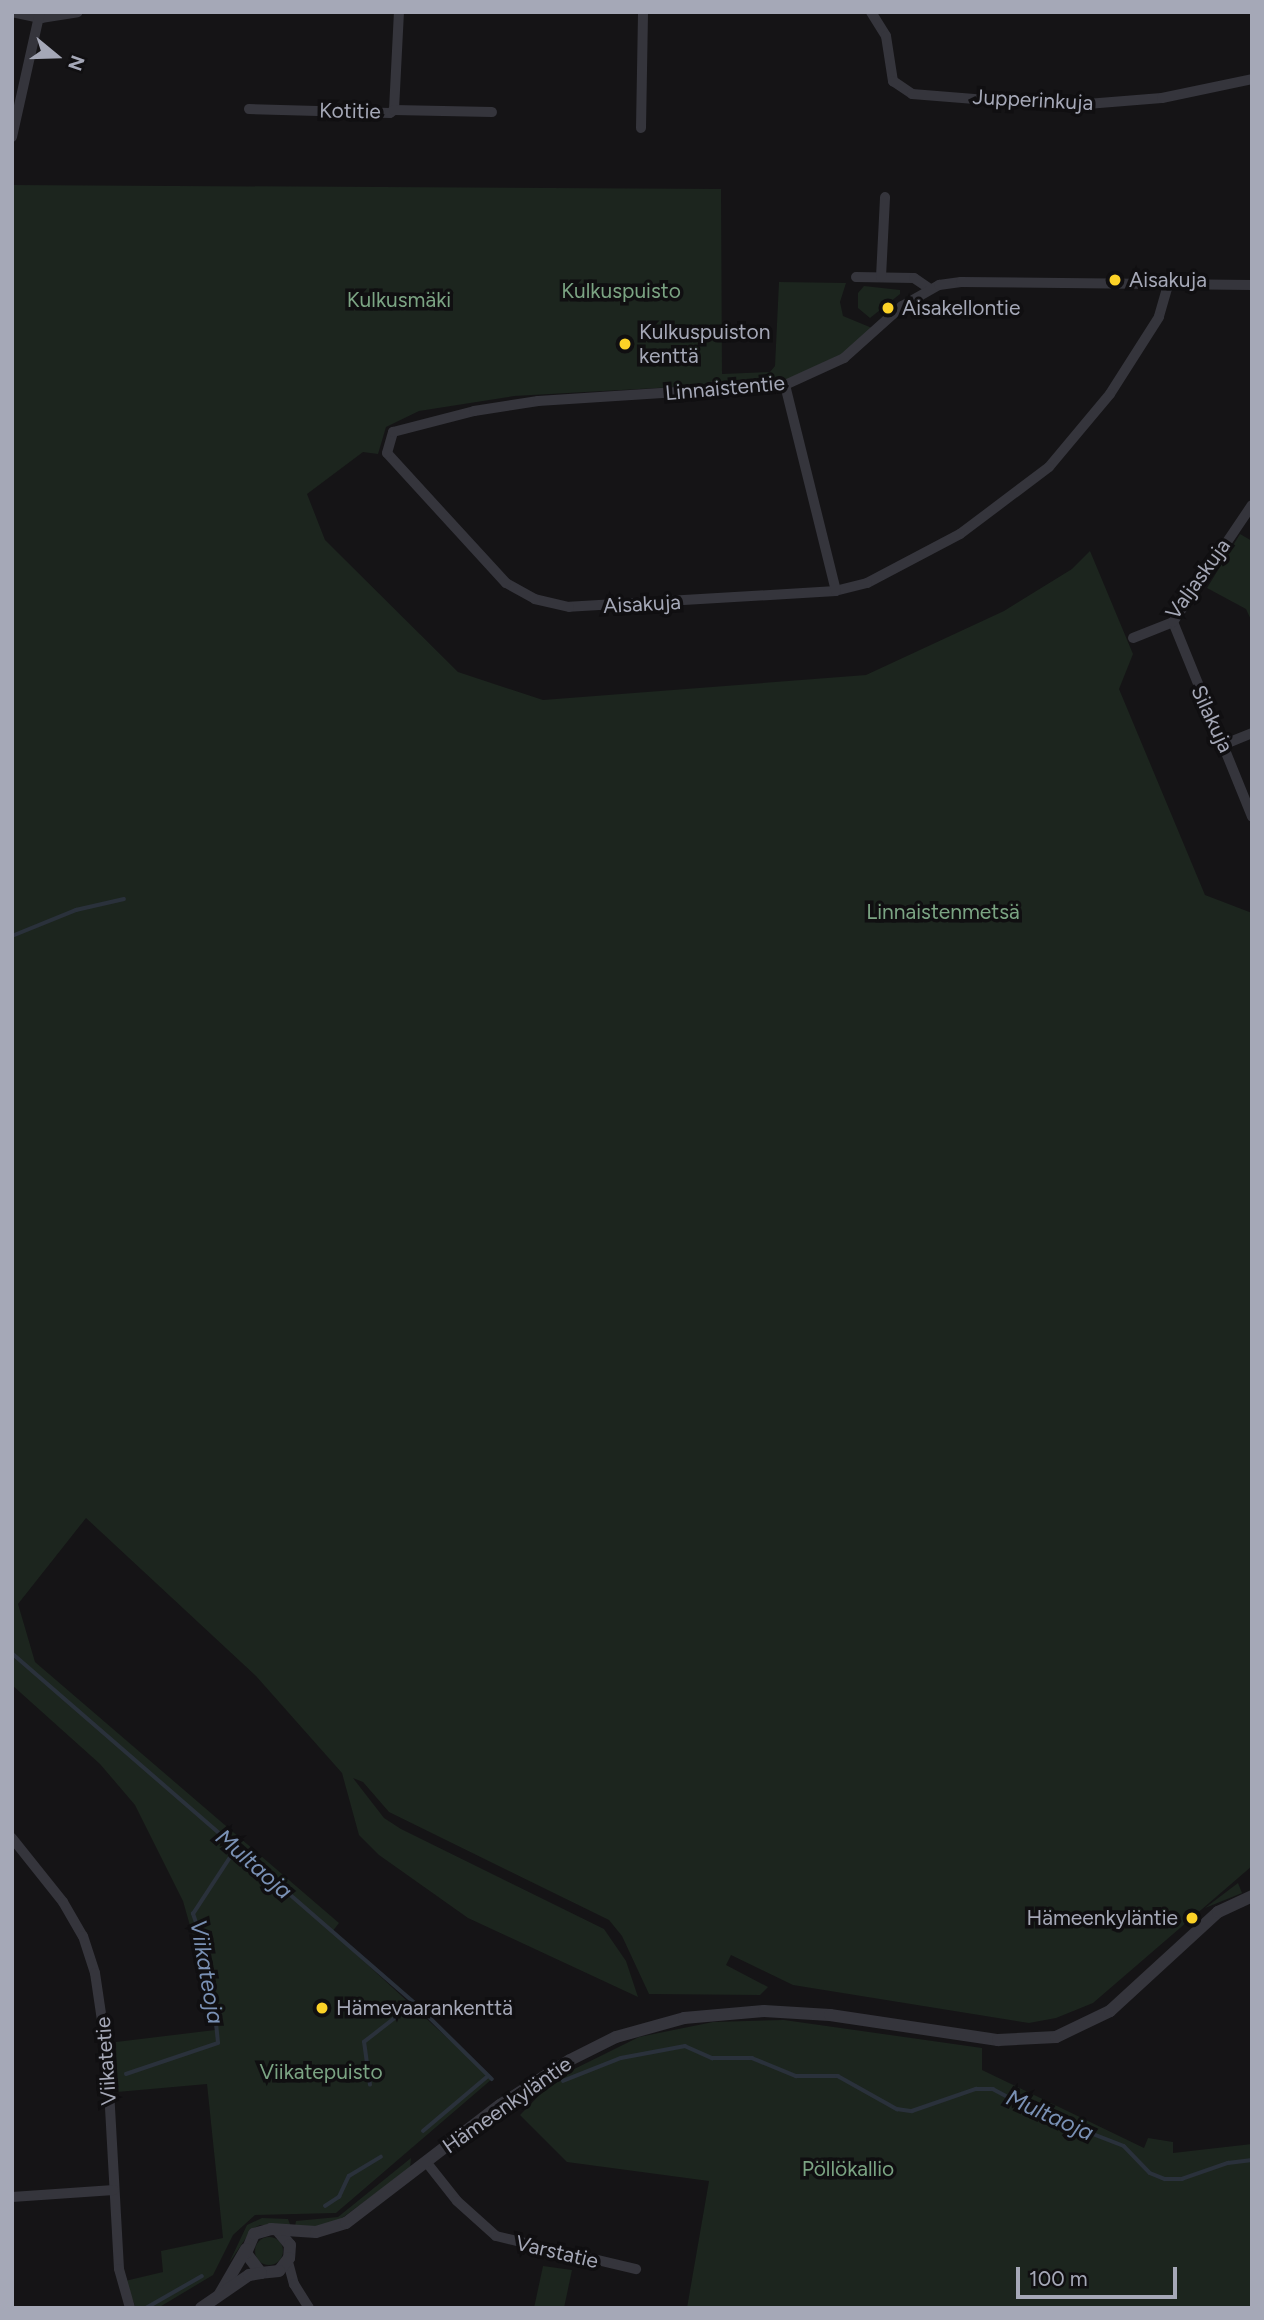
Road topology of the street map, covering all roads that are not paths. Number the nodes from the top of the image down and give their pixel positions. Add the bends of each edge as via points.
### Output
1 (12, 12) edge
2 (78, 12) edge
3 (399, 12) edge
4 (643, 12) edge
5 (870, 12) edge
6 (40, 15) edge
7 (1252, 79) edge
8 (249, 108) dead end
9 (394, 110) junction
10 (492, 112) dead end
11 (641, 128) dead end
12 (12, 137) edge
13 (885, 197) dead end
14 (856, 277) dead end
15 (881, 277) junction
16 (1168, 285) junction
17 (1252, 285) edge
18 (929, 288) junction
19 (785, 385) junction
20 (388, 443) joint
21 (1252, 505) edge
22 (836, 591) junction
23 (1173, 622) junction
24 (1133, 638) dead end
25 (1252, 733) edge
26 (1225, 744) junction
27 (1252, 817) edge
28 (12, 1838) edge
29 (1252, 1896) edge
30 (427, 2162) junction
31 (114, 2190) junction
32 (12, 2197) edge
33 (279, 2232) junction
34 (316, 2232) junction
35 (246, 2249) junction
36 (289, 2258) junction
37 (636, 2269) dead end
38 (268, 2273) junction
39 (294, 2284) junction
40 (219, 2294) junction
41 (130, 2308) edge
42 (201, 2308) edge
43 (309, 2308) edge

1 - 6 street
2 - 6 street
3 - 9 street, Kotitie
4 - 11 street
5 - 7 street, Jupperinkuja via 886,36 893,81 912,94 1062,106 1162,98
6 - 12 street
8 - 9 street, Kotitie
9 - 10 street
13 - 15 street
14 - 15 street
15 - 18 street via 914,278
16 - 17 street, Linnaistentie
16 - 18 street, Linnaistentie via 961,282
16 - 22 street, Aisakuja via 1159,317 1110,394 1049,467 960,534 879,578
18 - 19 street, Linnaistentie via 844,358
19 - 20 street, Linnaistentie via 500,407 411,424 393,432
19 - 22 street
20 - 22 street, Aisakuja via 387,453 458,534 506,583 535,598 569,607
21 - 23 street, Valjaskuja via 1178,608
23 - 24 street, Valjaskuja
23 - 26 street, Silakuja via 1175,636
25 - 26 street
26 - 27 street, Silakuja
28 - 31 street, Viikatetie via 63,1902 93,1966 107,2054
29 - 30 street, Hämeenkyläntie via 1227,1905 1110,2011 1069,2034 998,2040 798,2012 684,2018 616,2037 570,2060 500,2105
30 - 34 street, Hämeenkyläntie via 345,2223
30 - 37 street, Varstatie via 457,2201 496,2236
31 - 32 street
31 - 41 street, Viikatetie via 119,2269
33 - 34 street, Hämeenkyläntie
33 - 35 street via 262,2230 248,2240
33 - 36 street
34 - 36 street, Hämeenkyläntie
35 - 38 street via 248,2262
35 - 40 street
36 - 38 street
36 - 39 street
38 - 39 street
38 - 40 street
39 - 43 street
40 - 42 street

